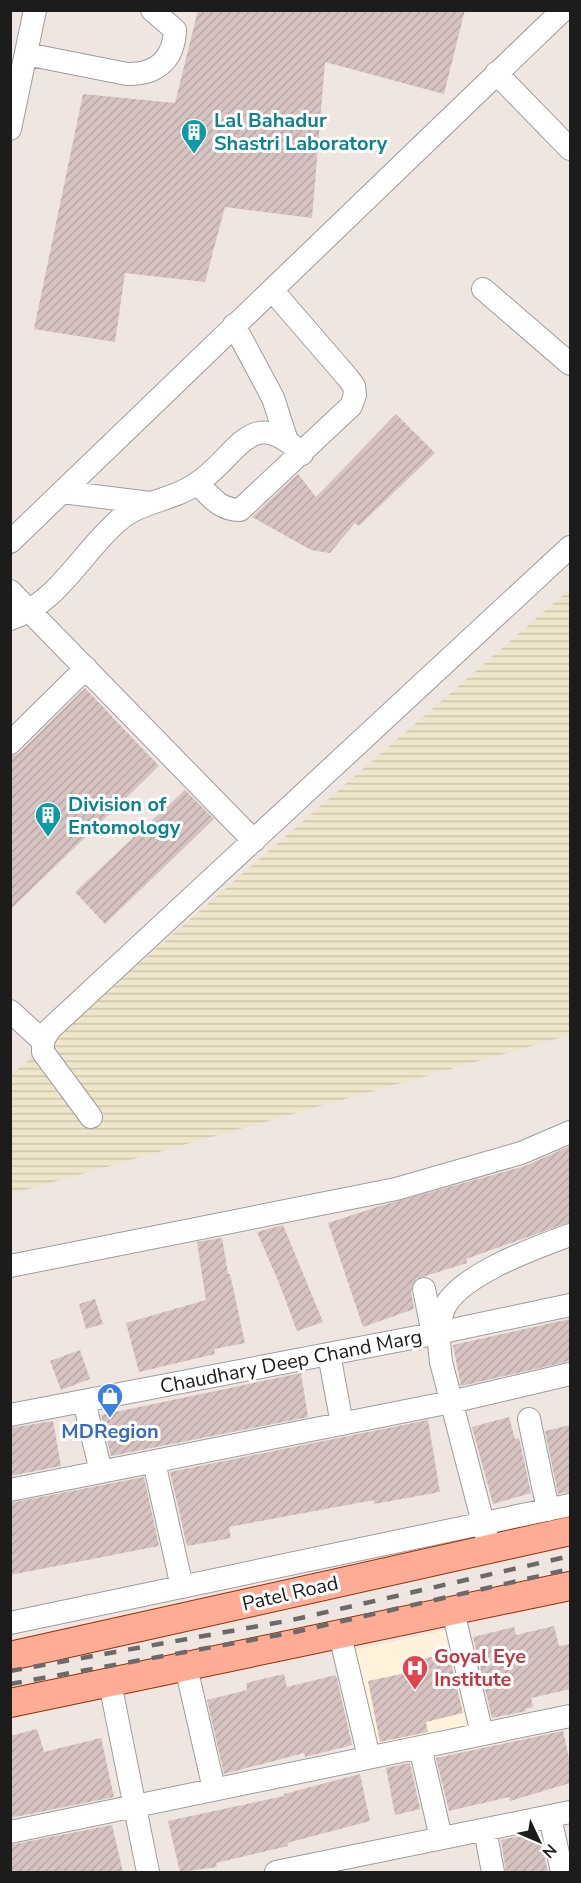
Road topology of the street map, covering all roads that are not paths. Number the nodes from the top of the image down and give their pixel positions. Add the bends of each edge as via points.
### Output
1 (34, 10) edge
2 (152, 10) edge
3 (563, 10) edge
4 (26, 54) junction
5 (496, 73) junction
6 (14, 95) edge
7 (10, 129) edge
8 (570, 149) edge
9 (483, 289) dead end
10 (272, 290) junction
11 (234, 326) junction
12 (570, 364) edge
13 (294, 446) junction
14 (198, 484) junction
15 (62, 492) junction
16 (154, 503) junction
17 (10, 542) edge
18 (570, 547) edge
19 (10, 591) edge
20 (20, 615) edge
21 (86, 668) junction
22 (10, 743) edge
23 (254, 841) junction
24 (10, 1011) edge
25 (43, 1041) junction
26 (91, 1117) dead end
27 (570, 1132) edge
28 (570, 1235) edge
29 (10, 1266) edge
30 (424, 1289) dead end
31 (570, 1305) edge
32 (435, 1334) junction
33 (329, 1354) junction
34 (570, 1374) edge
35 (84, 1401) junction
36 (451, 1402) junction
37 (10, 1415) edge
38 (530, 1419) dead end
39 (342, 1424) junction
40 (154, 1462) junction
41 (101, 1472) junction
42 (10, 1490) edge
43 (570, 1505) edge
44 (548, 1510) junction
45 (570, 1531) edge
46 (486, 1536) junction
47 (570, 1586) edge
48 (182, 1587) junction
49 (453, 1611) junction
50 (10, 1623) edge
51 (340, 1635) junction
52 (10, 1656) edge
53 (186, 1667) junction
54 (110, 1683) junction
55 (10, 1703) edge
56 (570, 1716) edge
57 (482, 1734) junction
58 (420, 1747) junction
59 (369, 1757) junction
60 (214, 1789) junction
61 (134, 1805) junction
62 (560, 1815) edge
63 (485, 1830) junction
64 (10, 1832) edge
65 (441, 1838) junction
66 (148, 1872) edge
67 (276, 1872) edge
68 (493, 1872) edge
69 (562, 1872) edge

1 - 4 street
2 - 4 street via 175,30 174,46 166,60 141,75
3 - 5 street
4 - 6 street
5 - 8 street
5 - 10 street
6 - 7 street
9 - 12 street
10 - 11 street
10 - 13 street via 354,386 351,406
11 - 13 street
11 - 15 street
13 - 14 street via 273,432 261,431 248,437
13 - 14 street via 240,510 219,506
14 - 16 street
15 - 16 street
15 - 17 street
16 - 20 street via 135,509 118,521
18 - 23 street
19 - 20 street
20 - 21 street
21 - 22 street
21 - 23 street
23 - 25 street via 49,1030
24 - 25 street
25 - 26 street via 43,1052 50,1064
27 - 29 street via 521,1153 396,1188
28 - 32 street via 483,1273 457,1290 443,1310
30 - 32 street
31 - 32 street, Chaudhary Deep Chand Marg
32 - 33 street, Chaudhary Deep Chand Marg
32 - 36 street
33 - 35 street, Chaudhary Deep Chand Marg
33 - 39 street
34 - 36 street
35 - 37 street, Chaudhary Deep Chand Marg
35 - 41 street
36 - 39 street
36 - 46 street
38 - 44 street
39 - 40 street
40 - 41 street
40 - 48 street
41 - 42 street
43 - 44 street
44 - 46 street
45 - 46 main road, Patel Road
46 - 48 street
46 - 52 main road, Patel Road
47 - 49 main road
48 - 50 street
49 - 51 main road
49 - 57 street
51 - 53 main road
51 - 59 street
53 - 54 main road
53 - 60 street
54 - 55 main road
54 - 61 street
56 - 57 street
57 - 58 street
58 - 59 street
58 - 65 street
59 - 60 street
60 - 61 street
61 - 64 street
61 - 66 street
62 - 63 street
62 - 69 street
63 - 65 street
63 - 68 street
65 - 67 street

